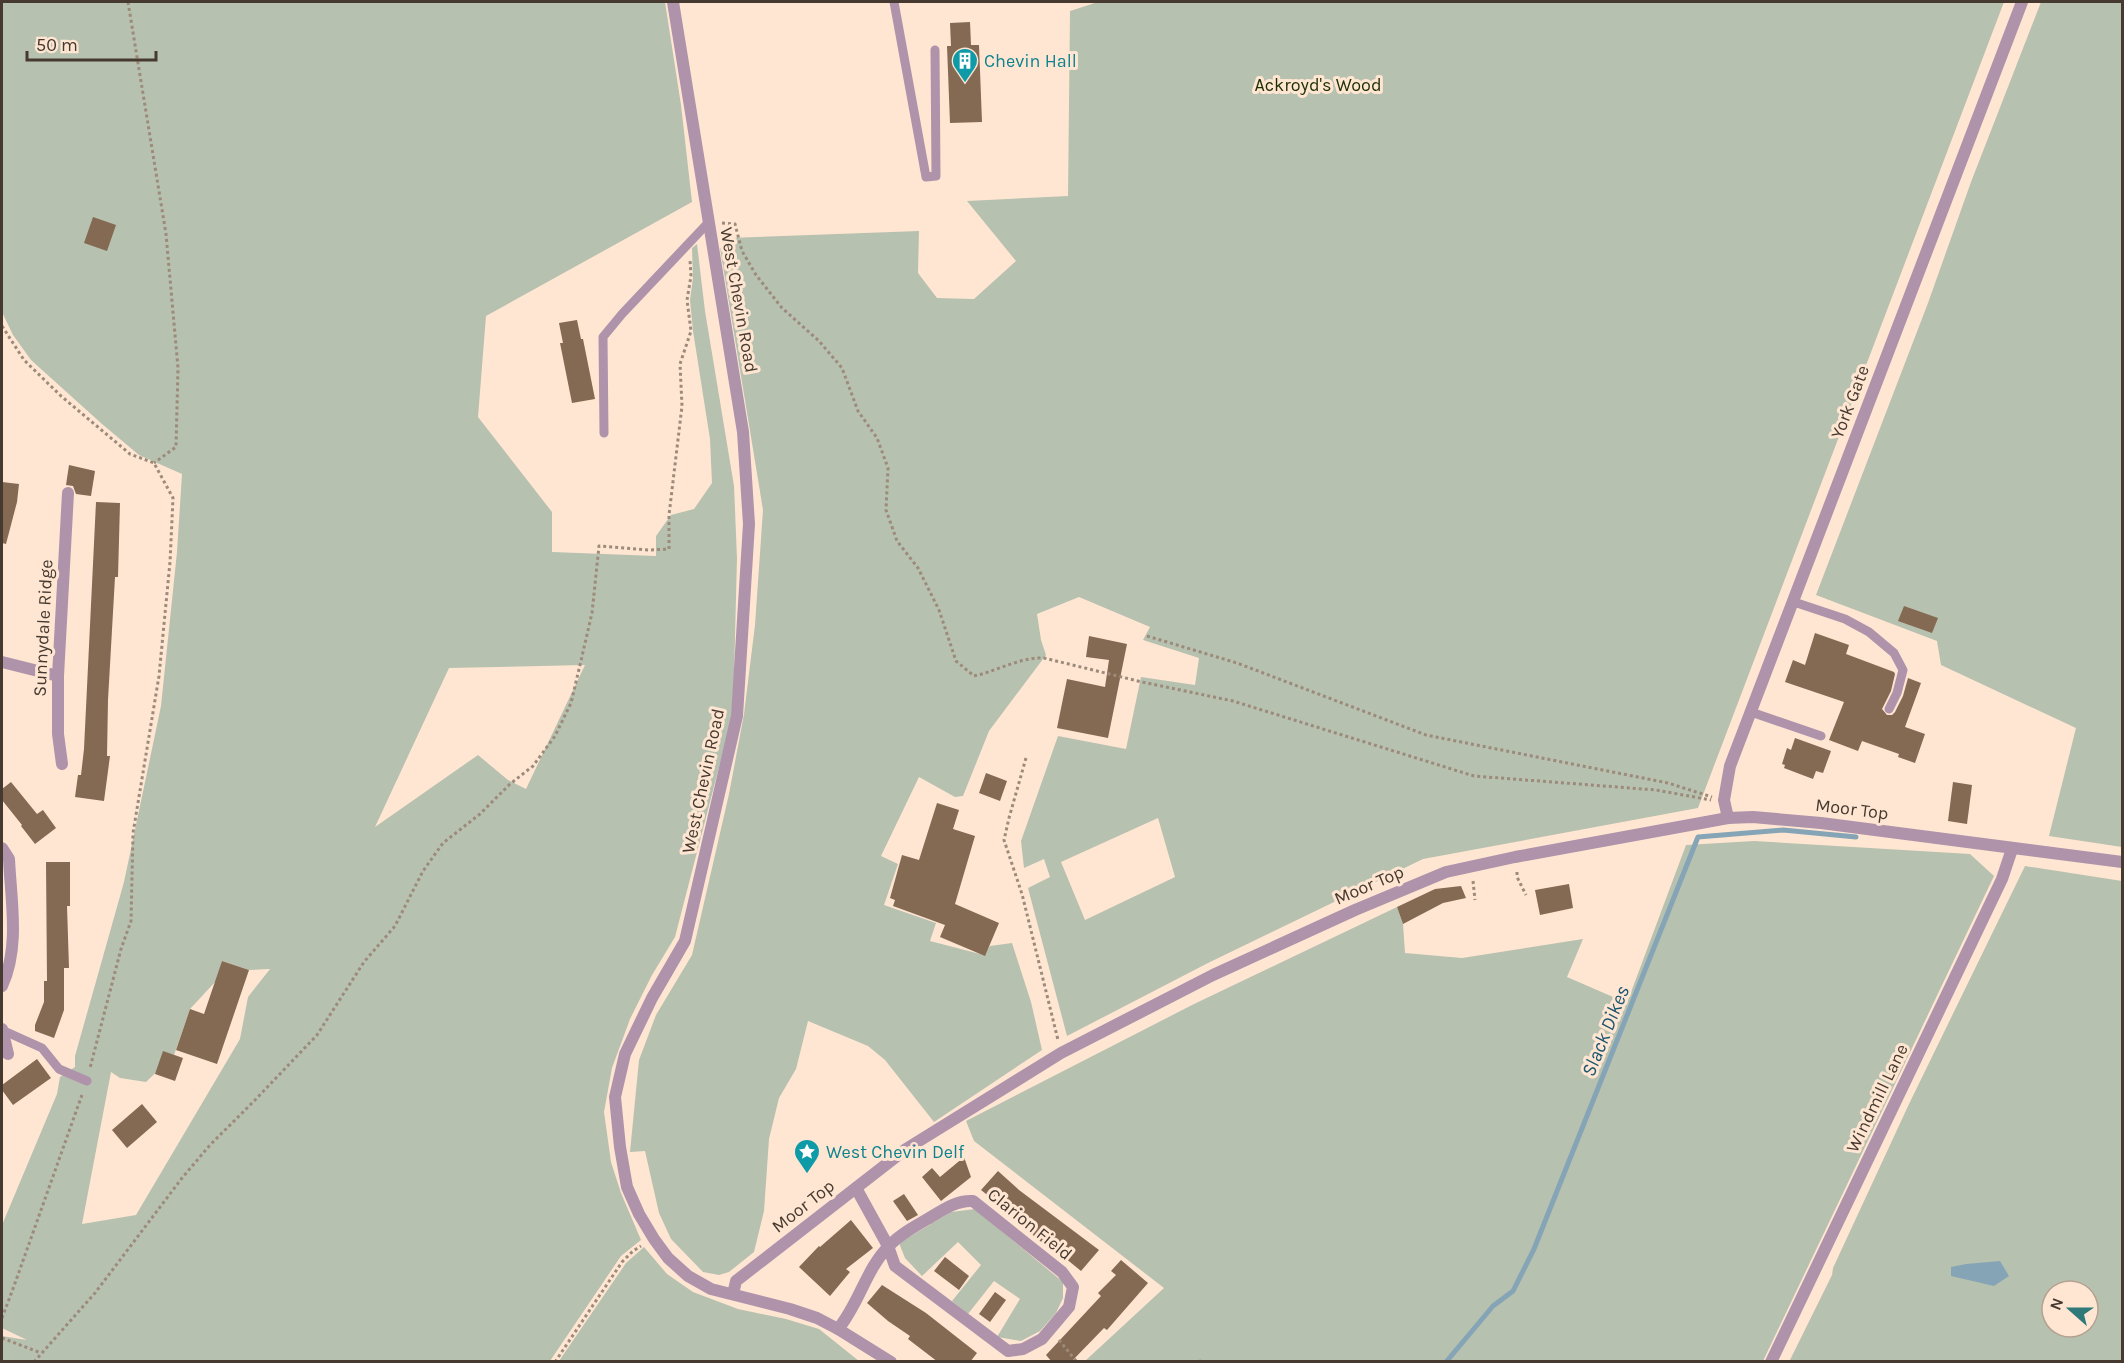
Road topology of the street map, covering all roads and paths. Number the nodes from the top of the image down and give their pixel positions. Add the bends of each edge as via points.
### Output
1 (128, 2) edge
2 (673, 2) edge
3 (894, 2) edge
4 (2022, 2) edge
5 (935, 50) dead end
6 (707, 224) junction
7 (689, 243) junction
8 (2, 326) edge
9 (604, 433) dead end
10 (154, 463) junction
11 (68, 493) dead end
12 (1794, 602) junction
13 (1147, 636) dead end
14 (2, 662) edge
15 (58, 676) junction
16 (1889, 709) dead end
17 (1751, 712) junction
18 (1821, 736) dead end
19 (1026, 758) dead end
20 (62, 764) dead end
21 (1724, 802) junction
22 (1728, 818) junction
23 (2, 848) edge
24 (2012, 849) junction
25 (1515, 857) junction
26 (2122, 862) edge
27 (1472, 866) junction
28 (1526, 895) dead end
29 (1475, 900) dead end
30 (2, 986) edge
31 (2, 1030) edge
32 (1061, 1053) junction
33 (8, 1054) dead end
34 (87, 1081) junction
35 (856, 1188) junction
36 (654, 1239) junction
37 (888, 1246) junction
38 (733, 1294) junction
39 (2, 1317) edge
40 (838, 1329) junction
41 (1050, 1329) junction
42 (2, 1338) edge
43 (40, 1353) junction
44 (34, 1362) edge
45 (555, 1362) edge
46 (891, 1362) edge
47 (1077, 1362) edge
48 (1771, 1362) edge

1 - 10 path via 166,234 178,368 176,447
2 - 6 street, West Chevin Road
3 - 5 lane via 926,177 936,176
4 - 12 street, York Gate
6 - 7 lane
6 - 21 path via 735,224 742,251 756,275 782,308 819,340 842,368 858,411 877,438 888,468 886,510 897,542 918,568 939,610 956,661 974,676 1031,657 1044,658 1233,701 1474,776 1656,790
6 - 36 street, West Chevin Road via 742,432 749,525 737,716 685,941 625,1054 615,1097 627,1188
7 - 9 lane via 603,337
7 - 43 path via 691,276 687,300 691,331 680,364 682,406 669,515 669,549 599,546 592,613 571,703 555,736 533,766 443,843 423,871 395,926 364,962 317,1035 210,1145 95,1293
8 - 10 path via 24,360 86,418 130,454
10 - 34 path via 173,498 159,676 133,833 131,921
11 - 15 street, Sunnydale Ridge
12 - 16 lane via 1845,619 1869,632 1894,653 1903,670
12 - 17 street, York Gate
13 - 21 path via 1237,663 1426,735 1668,783
14 - 15 street
15 - 20 street, Sunnydale Ridge
17 - 18 lane
17 - 21 street, York Gate via 1730,766
19 - 32 path via 1005,840
21 - 22 street, York Gate
22 - 24 street, Moor Top via 1821,823
22 - 25 street, Moor Top
23 - 30 street via 9,859 14,949
24 - 26 street, Moor Top
24 - 48 street, Windmill Lane via 2002,879
25 - 27 street, Moor Top
25 - 28 path via 1517,877
27 - 29 path
27 - 32 street, Moor Top via 1446,872 1355,910 1213,975
31 - 33 street
31 - 34 lane via 42,1048 59,1069
32 - 35 street, Moor Top via 906,1149
34 - 39 path
35 - 37 street
35 - 38 street, Moor Top via 736,1281
36 - 38 street, West Chevin Road via 688,1276 711,1289
36 - 45 path via 622,1262
37 - 40 street, Clarion Field
37 - 41 street, Clarion Field via 895,1266 1008,1351 1023,1349 1042,1339
37 - 41 street, Clarion Field via 948,1206 973,1201 1062,1272 1073,1287 1069,1307
38 - 40 street, West Chevin Road via 790,1309
40 - 46 street, West Chevin Road
41 - 47 path
42 - 43 path
43 - 44 path

